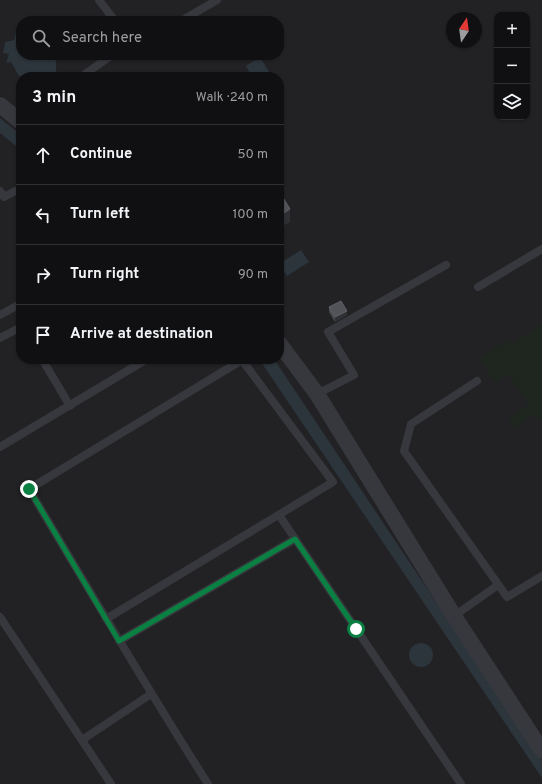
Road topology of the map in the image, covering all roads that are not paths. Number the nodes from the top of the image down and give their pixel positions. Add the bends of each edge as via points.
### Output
1 (99, 0) edge
2 (217, 0) edge
3 (111, 16) edge
4 (190, 16) edge
5 (105, 60) edge
6 (88, 72) edge
7 (0, 106) edge
8 (16, 118) edge
9 (0, 191) edge
10 (16, 191) edge
11 (542, 249) edge
12 (446, 265) dead end
13 (478, 287) dead end
14 (16, 306) edge
15 (0, 316) edge
16 (16, 330) edge
17 (0, 338) edge
18 (284, 349) edge
19 (45, 364) edge
20 (139, 364) edge
21 (235, 364) edge
22 (245, 364) edge
23 (477, 381) dead end
24 (317, 394) junction
25 (70, 406) junction
26 (0, 447) edge
27 (279, 515) junction
28 (295, 539) junction
29 (542, 576) edge
30 (498, 585) junction
31 (454, 616) junction
32 (0, 617) edge
33 (106, 619) junction
34 (119, 641) junction
35 (151, 694) junction
36 (82, 740) junction
37 (542, 751) edge
38 (111, 784) edge
39 (208, 784) edge
40 (461, 784) edge

1 - 3 lane
2 - 4 lane
5 - 6 lane
7 - 8 street
9 - 10 lane via 4,197
11 - 13 lane
12 - 24 lane via 328,332 354,374
14 - 15 lane
16 - 17 lane
18 - 24 street
19 - 25 lane
20 - 25 lane
21 - 33 lane via 29,489
22 - 27 lane via 333,482
23 - 30 lane via 411,424 404,451
24 - 31 street
25 - 26 lane
27 - 28 lane
27 - 33 lane
28 - 34 lane
28 - 40 lane
29 - 30 lane via 507,597
30 - 31 lane
31 - 37 street
32 - 36 lane
33 - 34 lane
34 - 35 lane
35 - 36 lane
35 - 39 lane
36 - 38 lane

